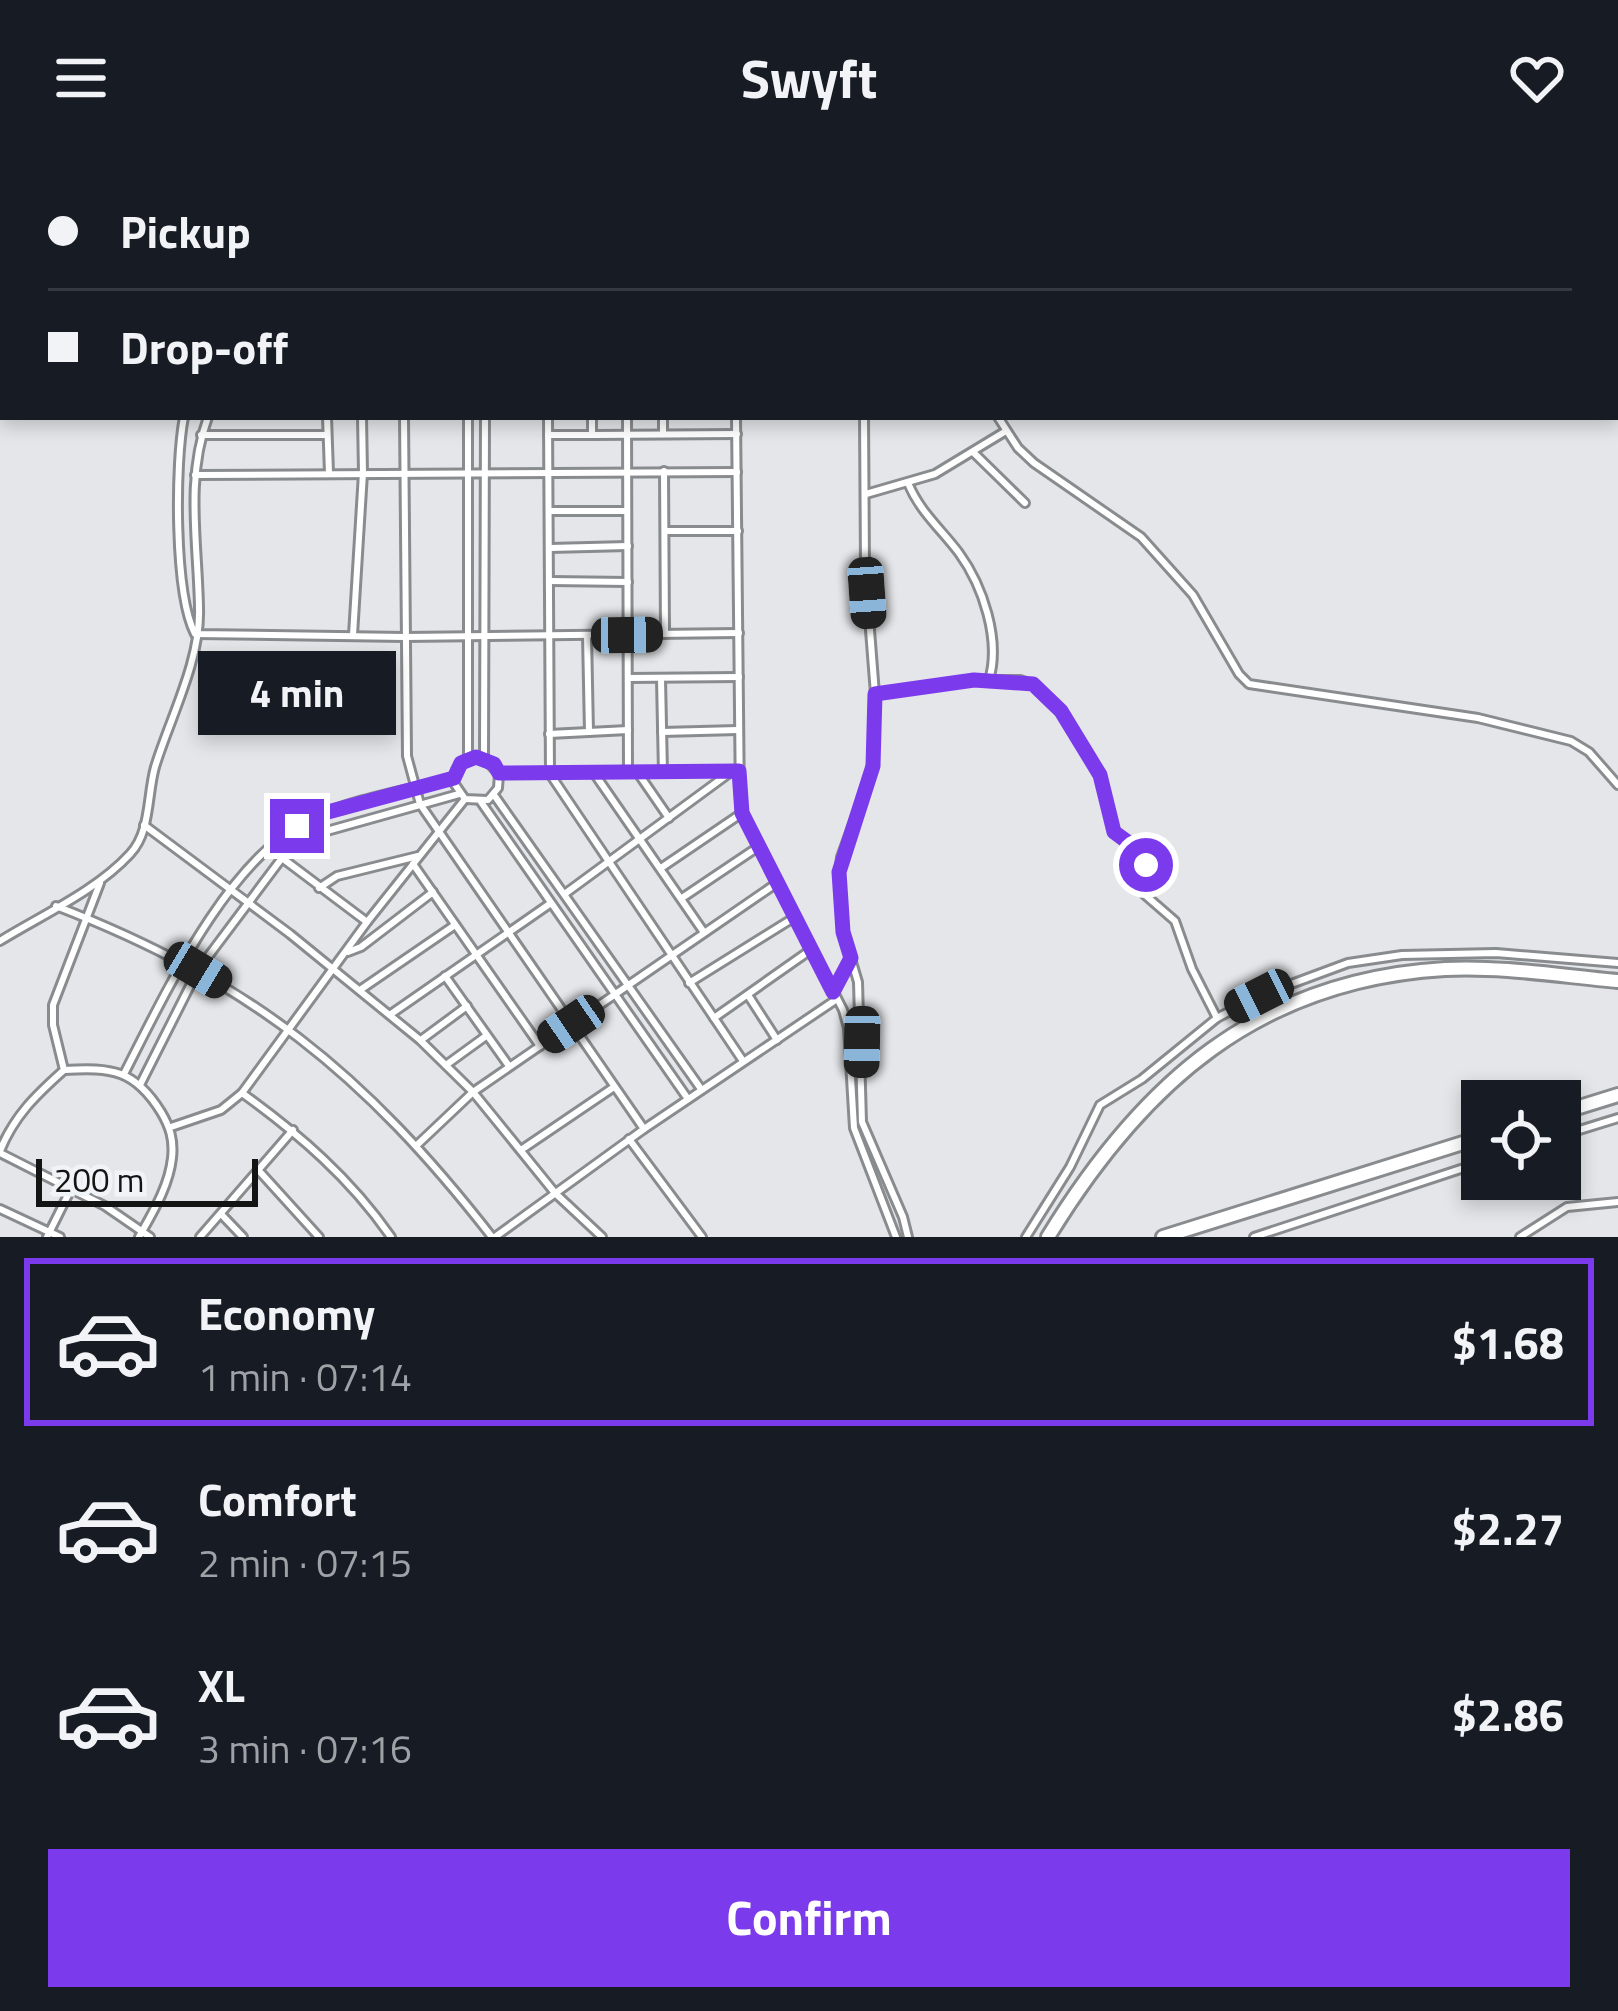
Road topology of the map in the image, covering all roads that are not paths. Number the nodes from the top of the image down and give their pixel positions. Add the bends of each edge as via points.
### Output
1 (184, 420) edge
2 (207, 420) edge
3 (326, 420) edge
4 (362, 420) edge
5 (404, 420) edge
6 (468, 420) edge
7 (485, 420) edge
8 (548, 420) edge
9 (592, 420) edge
10 (627, 420) edge
11 (663, 420) edge
12 (736, 420) edge
13 (864, 420) edge
14 (1000, 420) edge
15 (1006, 431) junction
16 (627, 434) junction
17 (663, 434) junction
18 (737, 434) junction
19 (202, 435) junction
20 (548, 435) junction
21 (592, 435) junction
22 (327, 436) junction
23 (974, 453) junction
24 (628, 471) junction
25 (664, 471) junction
26 (403, 472) junction
27 (469, 472) junction
28 (486, 472) junction
29 (548, 472) junction
30 (737, 472) junction
31 (363, 473) junction
32 (328, 474) junction
33 (194, 476) junction
34 (908, 483) junction
35 (866, 494) junction
36 (1025, 503) dead end
37 (628, 511) junction
38 (549, 512) junction
39 (664, 531) junction
40 (738, 531) junction
41 (628, 545) junction
42 (550, 548) junction
43 (550, 581) junction
44 (628, 582) junction
45 (739, 633) junction
46 (195, 634) junction
47 (665, 634) junction
48 (587, 635) junction
49 (627, 635) junction
50 (353, 636) junction
51 (471, 636) junction
52 (486, 636) junction
53 (550, 636) junction
54 (405, 637) junction
55 (739, 677) junction
56 (628, 678) junction
57 (661, 679) junction
58 (989, 680) junction
59 (875, 694) junction
60 (628, 730) junction
61 (738, 730) junction
62 (589, 731) junction
63 (662, 732) junction
64 (549, 734) junction
65 (484, 758) junction
66 (468, 759) junction
67 (735, 771) junction
68 (499, 773) junction
69 (594, 773) junction
70 (633, 773) junction
71 (663, 773) junction
72 (550, 774) junction
73 (454, 778) junction
74 (1618, 785) edge
75 (413, 789) junction
76 (494, 795) junction
77 (462, 796) junction
78 (481, 802) junction
79 (420, 804) junction
80 (742, 813) junction
81 (669, 818) junction
82 (144, 826) junction
83 (440, 830) junction
84 (639, 838) junction
85 (758, 848) junction
86 (420, 856) junction
87 (282, 858) junction
88 (609, 861) junction
89 (413, 864) junction
90 (661, 868) junction
91 (101, 879) junction
92 (777, 883) junction
93 (320, 888) junction
94 (231, 892) junction
95 (433, 892) junction
96 (566, 893) junction
97 (682, 898) junction
98 (250, 903) junction
99 (550, 903) junction
100 (56, 907) junction
101 (795, 916) junction
102 (85, 917) junction
103 (367, 922) junction
104 (455, 925) junction
105 (704, 931) junction
106 (508, 934) junction
107 (0, 941) edge
108 (812, 949) junction
109 (344, 953) junction
110 (475, 954) junction
111 (670, 955) junction
112 (851, 958) junction
113 (182, 962) junction
114 (1618, 963) edge
115 (334, 968) junction
116 (198, 970) junction
117 (446, 976) junction
118 (1618, 981) edge
119 (689, 983) junction
120 (628, 984) junction
121 (360, 990) junction
122 (615, 993) junction
123 (748, 995) junction
124 (835, 995) junction
125 (466, 1006) junction
126 (391, 1014) junction
127 (714, 1018) junction
128 (1217, 1018) junction
129 (571, 1024) junction
130 (288, 1028) junction
131 (486, 1036) junction
132 (420, 1040) junction
133 (777, 1040) junction
134 (540, 1046) junction
135 (743, 1061) junction
136 (446, 1065) junction
137 (509, 1067) junction
138 (64, 1070) junction
139 (124, 1074) junction
140 (141, 1084) junction
141 (614, 1087) junction
142 (701, 1089) junction
143 (472, 1092) junction
144 (242, 1093) junction
145 (1618, 1095) edge
146 (688, 1099) junction
147 (1581, 1106) edge
148 (1618, 1118) edge
149 (171, 1128) junction
150 (644, 1129) junction
151 (1581, 1129) edge
152 (293, 1130) junction
153 (629, 1139) junction
154 (1461, 1144) edge
155 (417, 1145) junction
156 (520, 1150) junction
157 (0, 1152) edge
158 (1461, 1169) edge
159 (260, 1172) junction
160 (71, 1190) junction
161 (555, 1193) junction
162 (1618, 1202) edge
163 (0, 1209) edge
164 (221, 1214) junction
165 (48, 1234) edge
166 (141, 1234) edge
167 (387, 1236) edge
168 (60, 1237) edge
169 (150, 1237) edge
170 (200, 1237) edge
171 (243, 1237) edge
172 (319, 1237) edge
173 (494, 1237) edge
174 (602, 1237) edge
175 (702, 1237) edge
176 (896, 1237) edge
177 (908, 1237) edge
178 (1026, 1237) edge
179 (1048, 1237) edge
180 (1163, 1237) edge
181 (1254, 1237) edge
182 (1520, 1237) edge

1 - 46 street via 176,477 183,595
2 - 19 street
3 - 22 street
4 - 31 street
5 - 26 street
6 - 27 street
7 - 28 street
8 - 20 street
9 - 21 street
10 - 16 street
11 - 17 street
12 - 18 street
13 - 35 street
14 - 15 street
15 - 23 street
15 - 74 street via 1034,463 1141,537 1193,595 1249,685 1478,718 1571,740
16 - 17 street
16 - 21 street
16 - 24 street
17 - 18 street
18 - 30 street
19 - 22 street
19 - 33 street
20 - 21 street
20 - 29 street
22 - 32 street
23 - 34 street
23 - 36 street
24 - 25 street
24 - 29 street
24 - 37 street
25 - 30 street
25 - 39 street
26 - 27 street
26 - 31 street
26 - 54 street
27 - 28 street
27 - 51 street
28 - 29 street
28 - 52 street
29 - 38 street
30 - 40 street
31 - 32 street
31 - 50 street
32 - 33 street
33 - 46 street
34 - 35 street
34 - 58 street via 958,552 991,618
35 - 59 street
37 - 38 street
37 - 41 street
38 - 42 street
39 - 40 street
39 - 47 street
40 - 45 street
41 - 42 street
41 - 44 street
42 - 43 street
43 - 44 street
43 - 53 street
44 - 49 street
45 - 47 street
45 - 55 street
46 - 50 street
46 - 82 street
47 - 49 street
48 - 49 street
48 - 53 street
48 - 62 street
49 - 56 street
50 - 54 street
51 - 52 street
51 - 54 street
51 - 66 street
52 - 53 street
52 - 65 street
53 - 64 street
54 - 75 street
55 - 57 street
55 - 61 street
56 - 57 street
56 - 60 street
57 - 63 street
58 - 59 street
58 - 128 street via 1033,684 1061,711 1103,780 1114,832 1145,859 1145,896 1175,921
59 - 112 street via 873,766 839,872
60 - 62 street
60 - 70 street
61 - 63 street
61 - 67 street
62 - 64 street
63 - 71 street
64 - 72 street
65 - 66 street
65 - 68 street
66 - 73 street
67 - 71 street
67 - 80 street
67 - 81 street
68 - 72 street
68 - 76 street
69 - 70 street
69 - 72 street
69 - 84 street
70 - 71 street
70 - 81 street
72 - 88 street
73 - 75 street
73 - 77 street
75 - 79 street
75 - 94 street via 297,826
76 - 78 street
76 - 96 street
77 - 78 street
77 - 79 street
77 - 83 street
78 - 99 street
79 - 83 street
79 - 87 street via 316,834
80 - 85 street
80 - 90 street
81 - 84 street
82 - 91 street via 130,855
82 - 94 street
83 - 86 street
83 - 106 street
84 - 88 street
84 - 90 street
85 - 92 street
85 - 97 street
86 - 89 street
86 - 93 street via 337,876
87 - 93 street
87 - 98 street
88 - 96 street
88 - 111 street
89 - 95 street
89 - 103 street
90 - 97 street
91 - 100 street
91 - 102 street
92 - 101 street
92 - 105 street
93 - 103 street
94 - 98 street
94 - 113 street
95 - 104 street
95 - 109 street
96 - 120 street
97 - 105 street
98 - 115 street
98 - 116 street
99 - 106 street
99 - 122 street
100 - 102 street
100 - 107 street
101 - 108 street
101 - 119 street
102 - 113 street
102 - 138 street via 53,1005
103 - 109 street
104 - 110 street
104 - 121 street
105 - 111 street
106 - 110 street
106 - 129 street
108 - 123 street
108 - 124 street
109 - 115 street
110 - 117 street
110 - 134 street
111 - 119 street
111 - 120 street
112 - 124 street
112 - 177 street via 859,982 862,1122
113 - 116 street
113 - 139 street
114 - 128 street via 1463,952 1375,958 1284,984
115 - 121 street
115 - 130 street
116 - 130 street
116 - 140 street
117 - 125 street
117 - 126 street
118 - 179 highway via 1449,969 1354,982 1284,1007 1226,1037 1168,1082 1101,1155
119 - 127 street
120 - 122 street
120 - 142 street
121 - 126 street
122 - 129 street
122 - 146 street
123 - 127 street
123 - 133 street
124 - 133 street
124 - 176 street via 848,1028 854,1128
125 - 131 street
125 - 132 street
126 - 132 street
127 - 135 street
128 - 178 street via 1100,1105
129 - 134 street
129 - 141 street
130 - 144 street
130 - 155 street
131 - 136 street
131 - 137 street
132 - 136 street
133 - 135 street
134 - 137 street
135 - 142 street
136 - 143 street
137 - 143 street
138 - 139 street
138 - 157 street via 23,1109
139 - 140 street
140 - 149 street
141 - 150 street
141 - 156 street
142 - 146 street
143 - 155 street
143 - 156 street
144 - 149 street
144 - 152 street
145 - 147 highway
146 - 150 street
148 - 151 street
149 - 166 street via 169,1173
150 - 153 street
152 - 159 street
152 - 167 street via 336,1168
153 - 161 street
153 - 175 street
154 - 180 highway
155 - 173 street
156 - 161 street
157 - 160 street
158 - 181 street
159 - 164 street
159 - 172 street
160 - 165 street
160 - 166 street
161 - 173 street
161 - 174 street
162 - 182 street via 1567,1207
163 - 165 street
164 - 170 street
164 - 171 street
165 - 168 street
166 - 169 street

